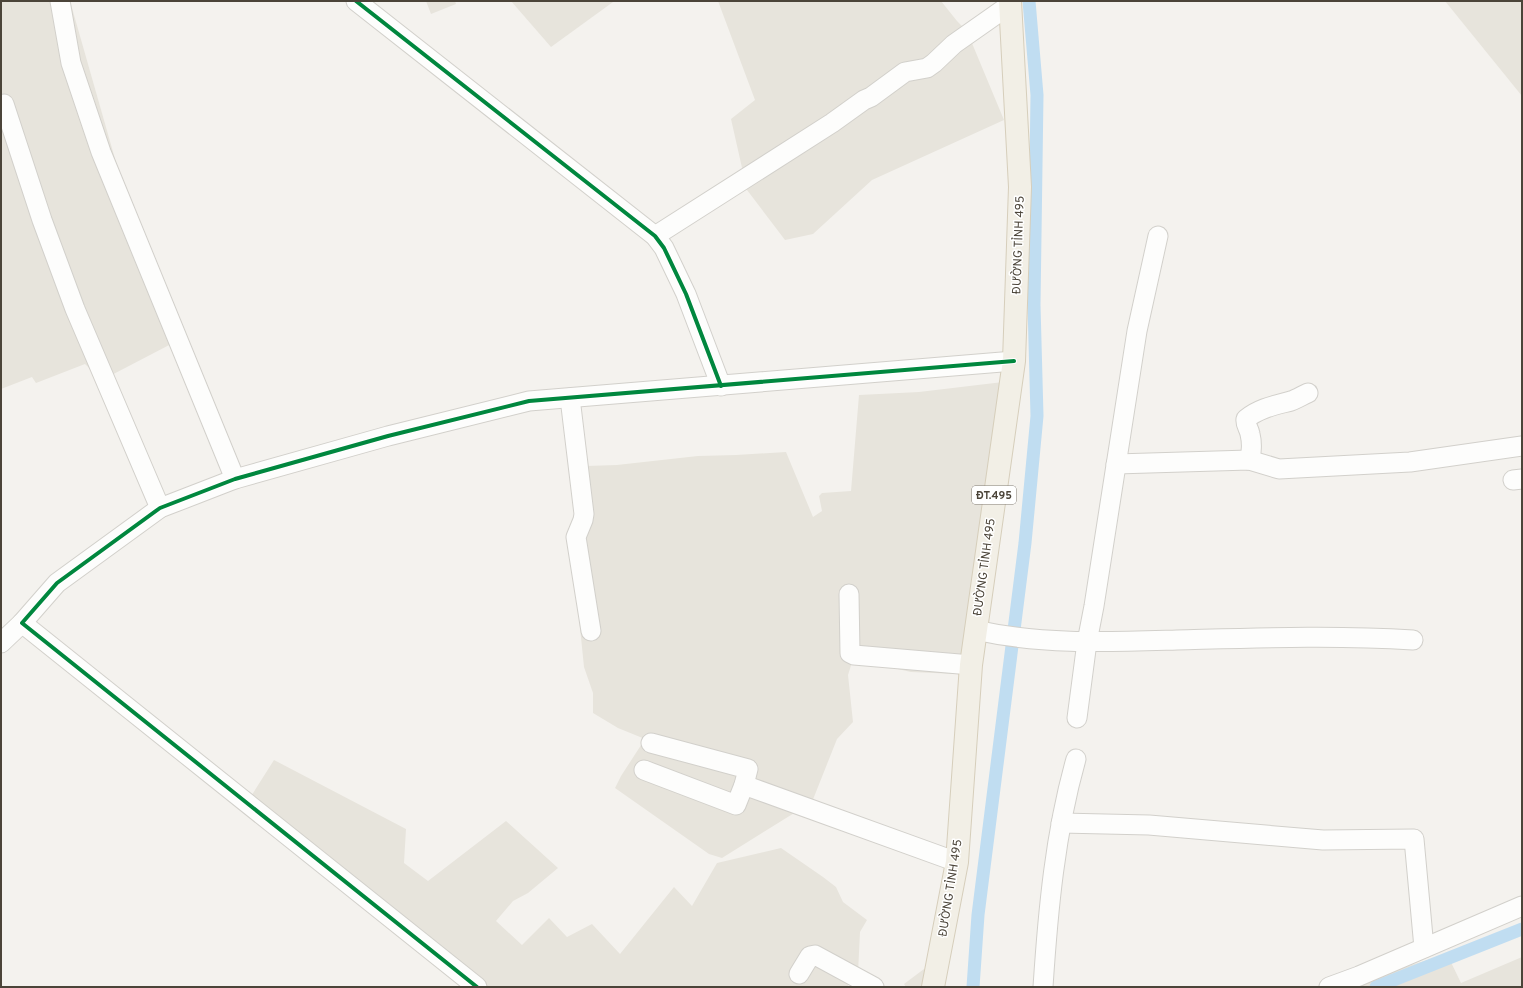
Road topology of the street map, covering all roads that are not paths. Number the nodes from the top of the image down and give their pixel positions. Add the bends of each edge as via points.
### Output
1 (60, 1) edge
2 (356, 1) edge
3 (1011, 2) edge
4 (4, 104) dead end
5 (655, 236) junction
6 (1158, 236) dead end
7 (1014, 361) junction
8 (721, 386) junction
9 (1308, 392) dead end
10 (570, 398) junction
11 (1522, 446) edge
12 (1248, 460) junction
13 (1116, 464) junction
14 (235, 479) junction
15 (160, 508) junction
16 (848, 594) dead end
17 (22, 624) junction
18 (975, 630) junction
19 (591, 631) dead end
20 (1413, 640) dead end
21 (1087, 642) junction
22 (1, 643) edge
23 (970, 665) junction
24 (1077, 718) dead end
25 (651, 744) dead end
26 (1076, 759) dead end
27 (644, 770) dead end
28 (744, 785) junction
29 (1061, 823) junction
30 (957, 862) junction
31 (1522, 906) edge
32 (1423, 945) junction
33 (800, 974) dead end
34 (478, 987) edge
35 (874, 987) edge
36 (933, 987) edge
37 (1042, 987) edge
38 (1329, 987) edge

1 - 14 street via 71,64 101,152
2 - 5 street
3 - 5 street via 954,44 927,68 905,72 832,123
3 - 7 main road, ĐƯỜNG TỈNH 495 / ĐT.495 via 1020,187
4 - 15 street via 42,220 75,309
5 - 8 street via 664,248 686,294
6 - 13 street via 1137,331
7 - 8 street
7 - 18 main road, ĐƯỜNG TỈNH 495 / ĐT.495
8 - 10 street
9 - 12 street via 1252,414 1246,419 1250,434 1251,455
10 - 14 street via 521,403 388,436
10 - 19 street via 584,514 576,537
11 - 12 street via 1410,462 1279,469
12 - 13 street
13 - 21 street
14 - 15 street
15 - 17 street via 57,583
16 - 23 street via 850,652 854,655
17 - 22 street
17 - 34 street
18 - 21 street via 1031,639
18 - 23 main road, ĐƯỜNG TỈNH 495 / ĐT.495
20 - 21 street via 1251,638
21 - 24 street
23 - 30 main road, ĐƯỜNG TỈNH 495 / ĐT.495
25 - 28 street via 748,769
26 - 29 street
27 - 28 street via 736,805
28 - 30 street
29 - 32 street via 1150,825 1323,840 1414,839
29 - 37 street via 1047,925
30 - 36 main road, ĐƯỜNG TỈNH 495 / ĐT.495
31 - 32 street
32 - 38 street
33 - 35 street via 810,956 815,955

